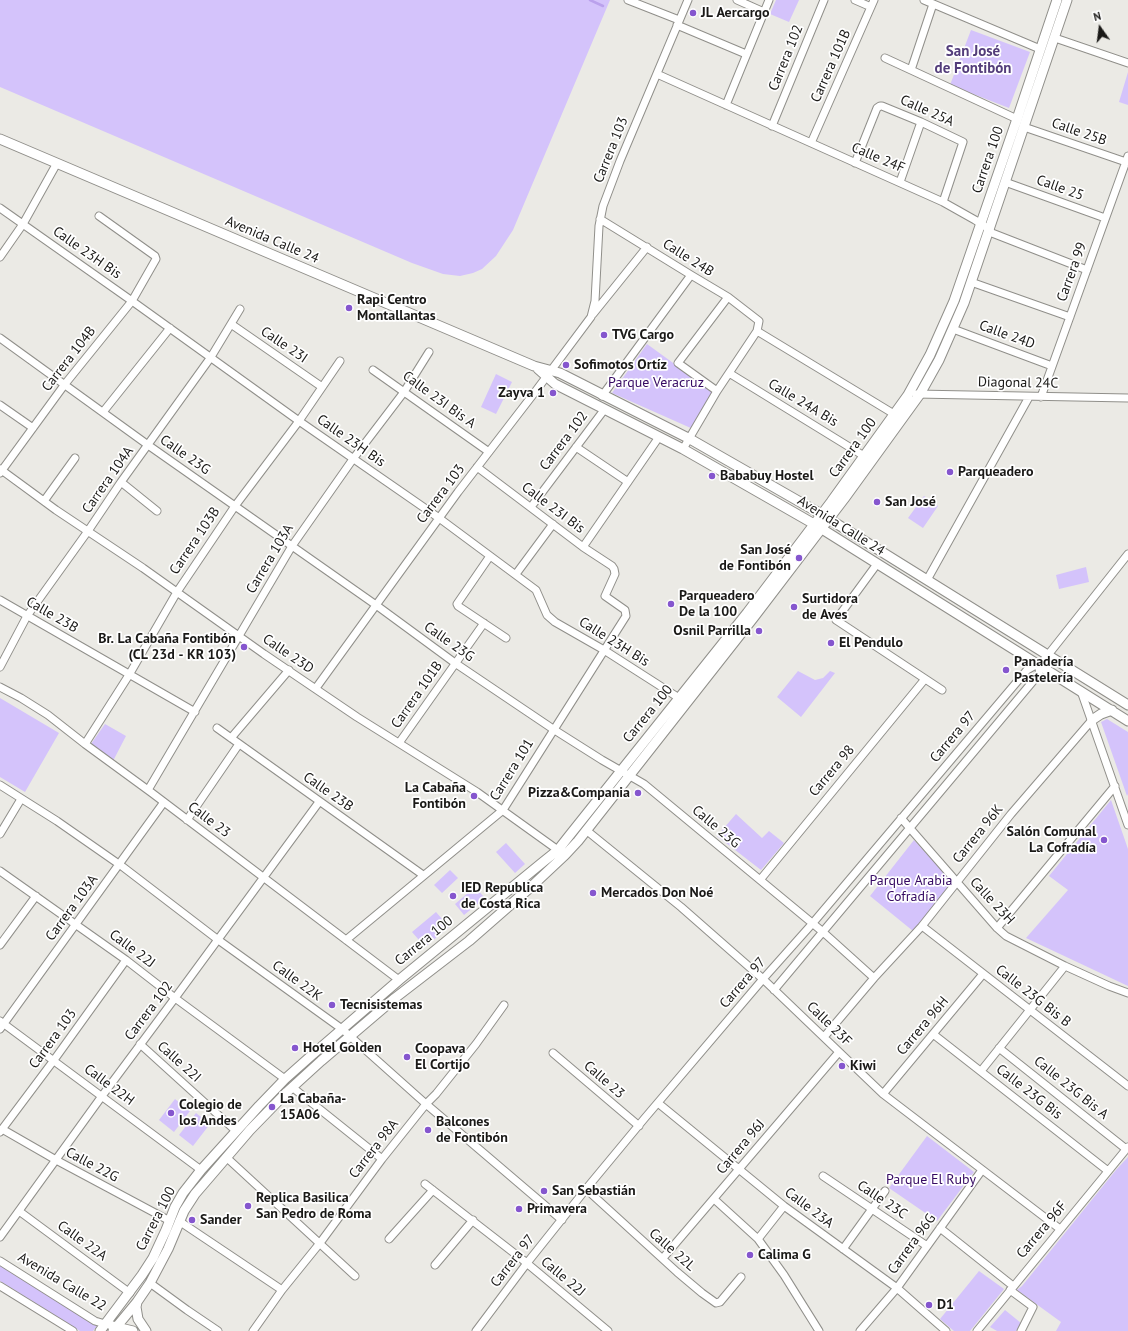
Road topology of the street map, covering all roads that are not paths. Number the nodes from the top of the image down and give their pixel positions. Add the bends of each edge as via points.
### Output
1 (628, 0) edge
2 (688, 0) edge
3 (737, 0) edge
4 (769, 0) edge
5 (824, 0) edge
6 (855, 0) edge
7 (874, 0) edge
8 (924, 0) edge
9 (1057, 0) edge
10 (1067, 0) edge
11 (933, 4) junction
12 (871, 7) junction
13 (764, 12) junction
14 (678, 23) junction
15 (1055, 38) junction
16 (1040, 49) junction
17 (746, 54) junction
18 (885, 58) dead end
19 (1128, 63) edge
20 (911, 70) junction
21 (657, 74) junction
22 (726, 105) junction
23 (1017, 119) junction
24 (921, 122) junction
25 (772, 126) junction
26 (1024, 127) junction
27 (0, 139) edge
28 (811, 143) junction
29 (1127, 159) edge
30 (57, 163) junction
31 (855, 163) junction
32 (900, 182) junction
33 (1005, 182) junction
34 (943, 202) junction
35 (0, 208) edge
36 (99, 216) dead end
37 (1105, 218) junction
38 (600, 219) junction
39 (23, 224) junction
40 (985, 226) junction
41 (647, 247) junction
42 (0, 257) edge
43 (1087, 270) junction
44 (691, 275) junction
45 (971, 282) junction
46 (728, 297) junction
47 (132, 300) junction
48 (240, 309) dead end
49 (591, 317) junction
50 (1070, 317) junction
51 (231, 324) junction
52 (170, 328) junction
53 (953, 329) junction
54 (757, 331) junction
55 (0, 338) edge
56 (429, 352) dead end
57 (211, 357) junction
58 (340, 361) dead end
59 (1052, 366) junction
60 (373, 370) dead end
61 (729, 373) junction
62 (548, 374) junction
63 (65, 384) junction
64 (322, 387) junction
65 (717, 391) junction
66 (404, 392) junction
67 (920, 394) junction
68 (908, 395) junction
69 (602, 396) junction
70 (1029, 397) junction
71 (1041, 397) junction
72 (1128, 398) edge
73 (0, 405) edge
74 (604, 410) junction
75 (103, 412) junction
76 (894, 414) junction
77 (299, 421) junction
78 (33, 428) junction
79 (659, 437) junction
80 (690, 439) junction
81 (148, 445) junction
82 (576, 448) junction
83 (683, 449) junction
84 (489, 452) junction
85 (864, 456) junction
86 (75, 458) dead end
87 (353, 459) junction
88 (477, 467) junction
89 (1, 471) edge
90 (121, 482) junction
91 (628, 482) junction
92 (44, 501) junction
93 (235, 506) junction
94 (531, 507) junction
95 (157, 511) dead end
96 (825, 517) junction
97 (439, 518) junction
98 (553, 524) junction
99 (818, 527) junction
100 (88, 531) junction
101 (292, 546) junction
102 (583, 547) junction
103 (1128, 554) edge
104 (490, 556) junction
105 (876, 564) junction
106 (516, 574) junction
107 (927, 580) junction
108 (177, 592) junction
109 (0, 600) edge
110 (376, 605) junction
111 (626, 612) joint
112 (27, 616) junction
113 (484, 623) junction
114 (239, 636) junction
115 (506, 638) dead end
116 (604, 650) junction
117 (1048, 655) junction
118 (455, 663) junction
119 (1040, 665) junction
120 (0, 667) edge
121 (289, 670) junction
122 (129, 675) junction
123 (925, 679) junction
124 (0, 687) edge
125 (316, 688) junction
126 (942, 690) dead end
127 (1081, 691) junction
128 (679, 698) junction
129 (1128, 705) edge
130 (1112, 710) junction
131 (195, 712) junction
132 (1092, 720) junction
133 (1128, 721) edge
134 (217, 728) dead end
135 (553, 729) junction
136 (231, 738) junction
137 (399, 743) junction
138 (85, 744) junction
139 (239, 744) junction
140 (625, 773) junction
141 (0, 785) edge
142 (1115, 786) junction
143 (148, 790) junction
144 (22, 799) junction
145 (164, 802) junction
146 (319, 802) junction
147 (503, 810) junction
148 (1127, 814) edge
149 (901, 818) junction
150 (187, 820) junction
151 (1128, 825) edge
152 (910, 828) junction
153 (586, 830) junction
154 (0, 834) edge
155 (562, 852) junction
156 (119, 865) junction
157 (0, 871) edge
158 (424, 875) junction
159 (264, 877) junction
160 (760, 880) junction
161 (956, 882) junction
162 (36, 896) junction
163 (76, 924) junction
164 (812, 924) junction
165 (922, 926) junction
166 (997, 928) junction
167 (823, 932) junction
168 (217, 939) junction
169 (346, 940) junction
170 (0, 945) edge
171 (126, 960) junction
172 (1065, 966) junction
173 (983, 974) junction
174 (874, 978) junction
175 (763, 979) junction
176 (399, 980) junction
177 (774, 990) junction
178 (1128, 993) edge
179 (175, 998) junction
180 (504, 1005) dead end
181 (1030, 1010) junction
182 (1, 1025) edge
183 (342, 1029) junction
184 (933, 1034) junction
185 (351, 1036) junction
186 (824, 1037) junction
187 (140, 1044) junction
188 (999, 1048) junction
189 (839, 1052) junction
190 (553, 1053) dead end
191 (54, 1060) junction
192 (981, 1071) junction
193 (285, 1079) junction
194 (1128, 1086) edge
195 (292, 1087) junction
196 (883, 1094) junction
197 (102, 1096) junction
198 (658, 1103) junction
199 (426, 1104) junction
200 (639, 1126) junction
201 (1, 1131) edge
202 (236, 1131) junction
203 (1127, 1148) edge
204 (226, 1157) junction
205 (382, 1159) junction
206 (56, 1160) junction
207 (201, 1170) junction
208 (739, 1170) junction
209 (982, 1170) junction
210 (1108, 1171) junction
211 (823, 1176) dead end
212 (425, 1184) dead end
213 (586, 1189) junction
214 (433, 1190) junction
215 (885, 1191) dead end
216 (714, 1199) junction
217 (784, 1206) junction
218 (872, 1210) junction
219 (19, 1211) junction
220 (473, 1220) junction
221 (562, 1220) junction
222 (174, 1221) junction
223 (940, 1228) junction
224 (1060, 1229) junction
225 (0, 1236) edge
226 (390, 1239) dead end
227 (758, 1239) junction
228 (320, 1243) junction
229 (927, 1246) junction
230 (842, 1249) junction
231 (663, 1258) junction
232 (0, 1261) edge
233 (527, 1263) junction
234 (435, 1265) dead end
235 (355, 1276) dead end
236 (741, 1277) dead end
237 (150, 1283) junction
238 (0, 1286) edge
239 (897, 1288) junction
240 (1012, 1288) junction
241 (282, 1290) junction
242 (130, 1293) junction
243 (137, 1302) junction
244 (103, 1328) edge
245 (115, 1329) edge
246 (73, 1331) edge
247 (133, 1331) edge
248 (146, 1331) edge
249 (218, 1331) edge
250 (253, 1331) edge
251 (476, 1331) edge
252 (608, 1331) edge
253 (819, 1331) edge
254 (860, 1331) edge
255 (946, 1331) edge
256 (977, 1331) edge
257 (1021, 1331) edge

1 - 14 street
2 - 14 street, Carrera 103
3 - 13 street
4 - 13 street
5 - 25 street, Carrera 102
6 - 12 street
7 - 12 street, Carrera 101B
8 - 11 street
9 - 16 main road, Carrera 100
10 - 15 main road, Carrera 100
11 - 16 street
11 - 20 street
12 - 28 street, Carrera 101B
13 - 17 street
14 - 17 street
14 - 21 street, Carrera 103
15 - 19 street
15 - 26 main road, Carrera 100
16 - 23 main road, Carrera 100
17 - 22 street
18 - 20 street
20 - 23 street
21 - 22 street, Calle 24F
21 - 38 street, Carrera 103 via 610,186
22 - 25 street, Calle 24F
23 - 40 main road, Carrera 100
24 - 31 street, Calle 25A via 880,106
24 - 32 street
24 - 34 street, Calle 25A via 963,142
25 - 28 street, Calle 24F
26 - 29 street, Calle 25B
26 - 33 main road, Carrera 100
27 - 30 main road, Avenida Calle 24
28 - 31 street, Calle 24F
29 - 37 street, Carrera 99
30 - 39 street
30 - 62 main road, Avenida Calle 24
31 - 32 street, Calle 24F
32 - 34 street, Calle 24F
33 - 37 street, Calle 25
33 - 40 main road, Carrera 100
34 - 40 street, Calle 24F
35 - 39 street, Calle 23H Bis
36 - 47 street, Carrera 104B via 155,256 156,259
37 - 43 street, Carrera 99
38 - 41 street, Calle 24B
38 - 49 street, Carrera 103 via 595,301
39 - 42 street
39 - 47 street, Calle 23H Bis
40 - 43 street, Calle 24F via 992,233
40 - 45 main road, Carrera 100
40 - 68 main road, Carrera 100 via 944,325
41 - 44 street, Calle 24B
41 - 49 street, Carrera 103
43 - 50 street, Carrera 99
44 - 46 street, Calle 24B
44 - 69 street
45 - 50 street
45 - 53 main road, Carrera 100
46 - 54 street, Calle 24B via 758,319
46 - 65 street via 678,363
47 - 52 street, Calle 23H Bis
47 - 63 street, Carrera 104B
48 - 51 street, Carrera 104A
49 - 62 street, Carrera 103
50 - 59 street, Carrera 99
51 - 57 street, Carrera 104A
51 - 64 street, Calle 23I
52 - 57 street, Calle 23H Bis
52 - 75 street
53 - 59 street, Calle 24D
53 - 67 main road, Carrera 100
54 - 61 street
54 - 76 street
55 - 63 street, Calle 23G
56 - 66 street, Carrera 103A
57 - 77 street, Calle 23H Bis
57 - 81 street, Carrera 104A
58 - 64 street, Carrera 103B
59 - 71 street, Carrera 99
60 - 66 street, Calle 23I Bis A
61 - 65 street
61 - 85 street, Calle 24A Bis
62 - 69 main road, Avenida Calle 24 via 560,373
62 - 74 main road, Avenida Calle 24 via 555,384
62 - 84 street, Carrera 103
63 - 75 street, Calle 23G
63 - 78 street, Carrera 104B
64 - 77 street, Carrera 103B
65 - 80 street
66 - 84 street, Calle 23I Bis A
66 - 87 street, Carrera 103A
67 - 68 street, Diagonal 24C
67 - 70 street, Diagonal 24C
67 - 96 main road, Carrera 100
68 - 76 main road, Carrera 100
69 - 80 main road, Avenida Calle 24
70 - 71 street, Diagonal 24C
70 - 107 street
71 - 72 street, Diagonal 24C
73 - 78 street
74 - 79 main road, Avenida Calle 24
74 - 82 street, Carrera 102
75 - 81 street, Calle 23G
76 - 85 main road, Carrera 100
77 - 87 street, Calle 23H Bis
77 - 93 street, Carrera 103B
78 - 89 street, Carrera 104B
79 - 83 main road, Avenida Calle 24
79 - 91 street
80 - 83 street
80 - 96 main road, Avenida Calle 24
81 - 90 street, Carrera 104A
81 - 93 street, Calle 23G
82 - 91 street
82 - 94 street, Carrera 102
83 - 99 main road, Avenida Calle 24
84 - 88 street, Carrera 103
85 - 96 main road, Carrera 100
86 - 92 street
87 - 97 street, Calle 23H Bis
87 - 101 street, Carrera 103A
88 - 94 street, Calle 23I Bis
88 - 97 street, Carrera 103
89 - 92 street, Calle 23D
90 - 95 street
90 - 100 street, Carrera 104A
91 - 102 street
92 - 100 street, Calle 23D
93 - 101 street, Calle 23G
93 - 108 street, Carrera 103B
94 - 98 street, Calle 23I Bis
96 - 99 main road, Carrera 100
96 - 107 main road, Avenida Calle 24
97 - 104 street, Calle 23H Bis
97 - 110 street, Carrera 103
98 - 102 street, Calle 23I Bis
98 - 106 street
99 - 105 main road, Avenida Calle 24
99 - 128 main road, Carrera 100
99 - 140 main road, Carrera 100 via 750,624
100 - 108 street, Calle 23D
100 - 112 street, Carrera 104A
101 - 110 street, Calle 23G
101 - 114 street, Carrera 103A
102 - 111 street, Calle 23I Bis via 614,569 615,574 605,596
103 - 117 street, Carrera 97
104 - 106 street, Calle 23H Bis
104 - 113 street via 457,604
105 - 119 main road, Avenida Calle 24
105 - 123 street via 836,620
106 - 116 street, Calle 23H Bis via 536,590 547,614 555,622
107 - 117 main road, Avenida Calle 24
108 - 114 street, Calle 23D
108 - 122 street, Carrera 103B
109 - 112 street, Calle 23B
110 - 118 street, Calle 23G
110 - 125 street, Carrera 103
111 - 116 street, Carrera 101 via 626,616
112 - 120 street, Carrera 104A
112 - 122 street, Calle 23B
113 - 115 street
113 - 118 street, Carrera 101B
114 - 121 street, Calle 23D
114 - 131 street, Carrera 103A
116 - 128 street, Calle 23H Bis
116 - 135 street, Carrera 101
117 - 119 street, Carrera 97
117 - 129 main road, Avenida Calle 24
118 - 135 street, Calle 23G
118 - 137 street, Carrera 101B
119 - 127 main road, Avenida Calle 24
119 - 149 street, Carrera 97 via 1027,670
119 - 152 street, Carrera 97 via 1037,676
121 - 125 street, Calle 23D
121 - 136 street
122 - 131 street, Calle 23B
122 - 138 street, Carrera 103B
123 - 126 street
123 - 160 street, Carrera 98
124 - 138 street, Calle 23 via 48,715
125 - 137 street, Calle 23D
127 - 130 main road, Avenida Calle 24
127 - 132 street
128 - 140 main road, Carrera 100
130 - 132 main road
130 - 133 main road, Avenida Calle 24
131 - 143 street, Carrera 103A
132 - 142 street
132 - 161 street, Carrera 96K
134 - 136 street, Calle 23B
135 - 140 street, Calle 23G
135 - 147 street, Carrera 101
136 - 139 street, Calle 23B
137 - 147 street, Calle 23D
138 - 143 street, Calle 23
139 - 146 street, Calle 23B
139 - 150 street
140 - 153 main road, Carrera 100
140 - 155 main road, Carrera 100 via 570,836
140 - 160 street, Calle 23G via 652,790
141 - 144 street, Calle 22K
142 - 148 street
142 - 166 street
143 - 145 street, Calle 23
144 - 154 street
144 - 156 street, Calle 22K
145 - 150 street, Calle 23
145 - 156 street, Carrera 103A
146 - 158 street, Calle 23B
146 - 159 street, Carrera 102
147 - 155 street, Calle 23D
147 - 158 street, Carrera 101
148 - 151 street
149 - 152 street, Calle 23H
149 - 164 street, Carrera 97
150 - 159 street, Calle 23
152 - 161 street, Calle 23H
152 - 167 street, Carrera 97
153 - 155 main road, Carrera 100
153 - 175 street, Calle 23F via 681,907
155 - 176 main road, Carrera 100
155 - 185 main road, Carrera 100 via 468,941
156 - 163 street, Carrera 103A
156 - 168 street, Calle 22K
157 - 162 street, Calle 22J
158 - 169 street, Carrera 101
159 - 168 street, Carrera 102
159 - 169 street, Calle 23
160 - 164 street, Calle 23G
161 - 165 street, Carrera 96K
161 - 166 street, Calle 23H
162 - 163 street, Calle 22J
162 - 170 street
163 - 171 street, Calle 22J
163 - 182 street, Carrera 103A
164 - 167 street, Calle 23G
164 - 175 street, Carrera 97
165 - 173 street, Calle 23G Bis B
165 - 174 street, Carrera 96K
166 - 172 street, Calle 23H via 1006,936
167 - 174 street, Calle 23G
167 - 177 street, Carrera 97
168 - 179 street, Carrera 102
168 - 183 street, Calle 22K
169 - 176 street, Calle 23
171 - 179 street, Calle 22J
171 - 191 street, Carrera 103
172 - 178 street, Calle 23H
172 - 181 street
173 - 181 street, Calle 23G Bis B
173 - 184 street, Carrera 96H
174 - 186 street, Carrera 96K
175 - 177 street, Calle 23F
175 - 198 street, Carrera 97
176 - 183 main road, Carrera 100
177 - 186 street, Calle 23F
179 - 187 street, Carrera 102
179 - 193 street, Calle 22J
180 - 199 street, Carrera 98A via 476,1044
181 - 188 street
181 - 194 street, Calle 23G Bis B
182 - 191 street, Calle 22H
183 - 185 street, Calle 22K
183 - 193 main road, Carrera 100
184 - 192 street, Calle 23G Bis
184 - 196 street, Carrera 96H
185 - 195 main road, Carrera 100
185 - 199 street, Calle 22K
186 - 189 street, Calle 23F
187 - 197 street, Carrera 102
187 - 202 street, Calle 22I
188 - 192 street
188 - 203 street, Calle 23G Bis A
189 - 196 street, Calle 23F
189 - 208 street, Carrera 96J
190 - 200 street, Calle 23
191 - 197 street, Calle 22H
191 - 201 street, Carrera 103
192 - 210 street, Calle 23G Bis
193 - 202 main road, Carrera 100
195 - 204 main road, Carrera 100
195 - 205 street
196 - 209 street, Calle 23F
197 - 206 street, Carrera 102
197 - 207 street, Calle 22H
198 - 200 street, Carrera 97
198 - 208 street, Calle 23A
199 - 205 street, Carrera 98A
199 - 221 street, Calle 22K
200 - 213 street, Carrera 97
201 - 206 street, Calle 22G
202 - 207 main road, Carrera 100
203 - 210 street, Carrera 96F
204 - 222 main road, Carrera 100
204 - 228 street
205 - 228 street, Carrera 98A
206 - 219 street, Carrera 102
206 - 222 street, Calle 22G
207 - 222 main road, Carrera 100 via 175,1207
208 - 216 street, Carrera 96J
208 - 217 street, Calle 23A
209 - 223 street, Carrera 96G
209 - 224 street, Calle 23F
210 - 224 street, Carrera 96F
211 - 218 street, Calle 23C
212 - 214 street, Calle 22J
213 - 221 street, Carrera 97
213 - 231 street, Calle 22L
214 - 220 street, Calle 22J
214 - 226 street
215 - 218 street
216 - 227 street
216 - 231 street, Carrera 96J
217 - 227 street
217 - 230 street, Calle 23A
218 - 229 street, Calle 23C
218 - 230 street
219 - 225 street, Carrera 102
219 - 242 street, Calle 22A
220 - 233 street, Calle 22J
220 - 234 street
221 - 233 street, Carrera 97
222 - 237 main road, Carrera 100 via 168,1249
222 - 241 street, Calle 22G
222 - 242 main road, Carrera 100
223 - 229 street, Carrera 96G
223 - 240 street
224 - 240 street, Carrera 96F
227 - 253 street
228 - 235 street
228 - 241 street, Carrera 98A
229 - 239 street, Carrera 96G
230 - 239 street, Calle 23A
231 - 236 street, Calle 22L via 716,1303 720,1302
232 - 244 street, Avenida Calle 22
233 - 251 street, Carrera 97
233 - 252 street, Calle 22J
237 - 243 main road, Carrera 100
237 - 249 street
238 - 246 street
239 - 254 street, Carrera 96G
239 - 255 street, Calle 23A
240 - 256 street, Carrera 96F
240 - 257 street via 1033,1307
241 - 250 street, Carrera 98A
242 - 244 main road, Carrera 100
243 - 245 main road, Carrera 100
243 - 248 main road via 138,1319
244 - 245 main road, Avenida Calle 22
245 - 247 main road, Avenida Calle 22

